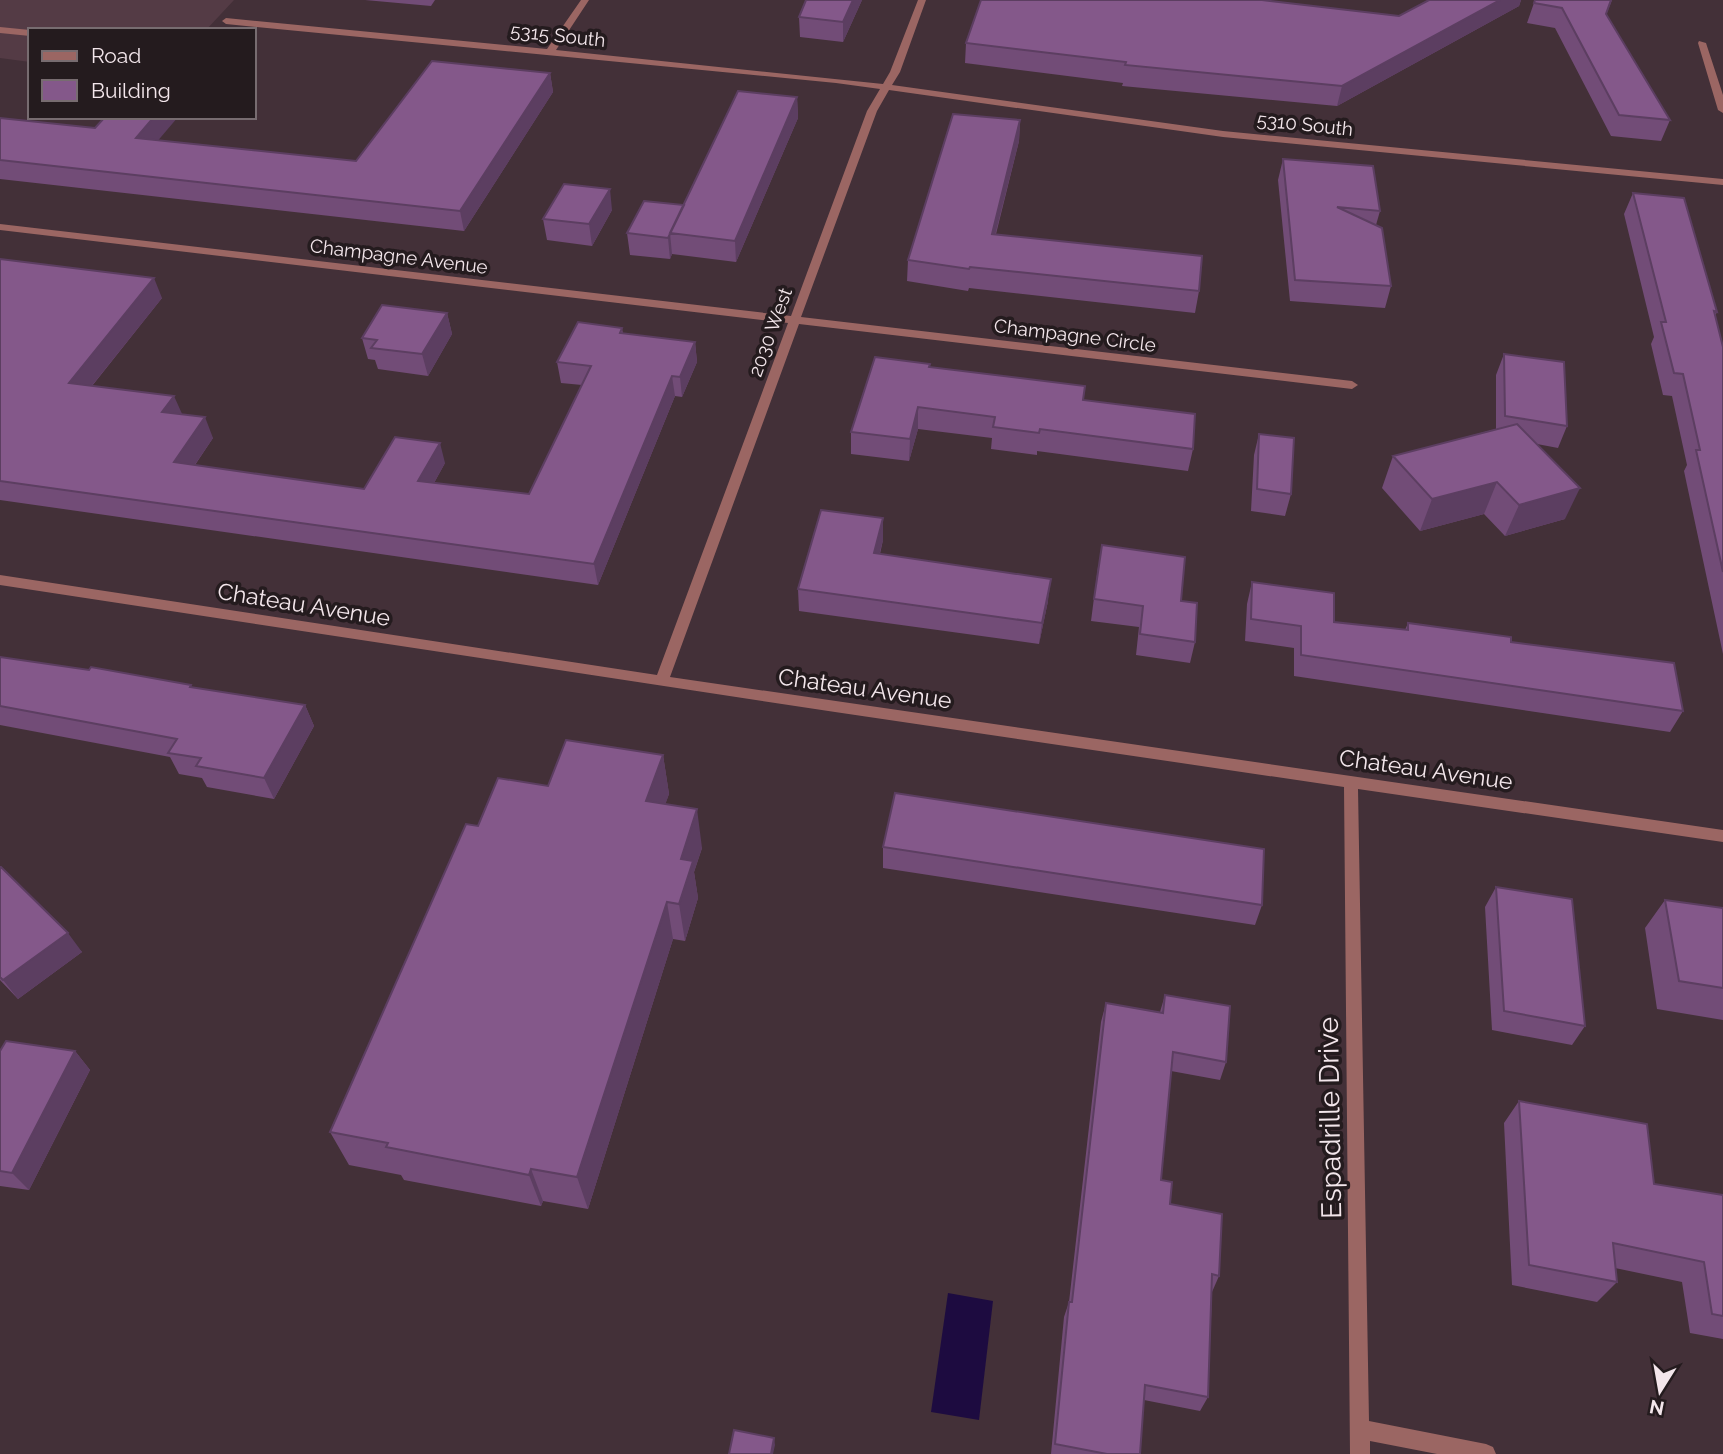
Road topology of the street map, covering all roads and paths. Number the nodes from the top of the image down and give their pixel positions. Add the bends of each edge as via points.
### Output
1 (585, 0) edge
2 (922, 0) edge
3 (226, 21) dead end
4 (0, 30) edge
5 (28, 33) edge
6 (1702, 43) dead end
7 (550, 52) junction
8 (886, 87) junction
9 (1723, 110) edge
10 (1723, 182) edge
11 (0, 227) edge
12 (793, 320) junction
13 (1352, 385) dead end
14 (0, 580) edge
15 (662, 680) junction
16 (1351, 781) junction
17 (1723, 836) edge
18 (1360, 1429) junction
19 (1360, 1454) edge
20 (1486, 1454) edge

1 - 7 street
2 - 8 street, 2030 West
3 - 7 street, 5315 South
4 - 5 street
6 - 9 street
7 - 8 street, 5315 South
8 - 10 street, 5310 South via 1210,132
8 - 12 street, 2030 West via 872,111
11 - 12 street, Champagne Avenue
12 - 13 street, Champagne Circle
12 - 15 street, 2030 West
14 - 15 street, Chateau Avenue
15 - 16 street, Chateau Avenue
16 - 17 street, Chateau Avenue
16 - 18 street, Espadrille Drive
18 - 19 street, Espadrille Drive
18 - 20 street

